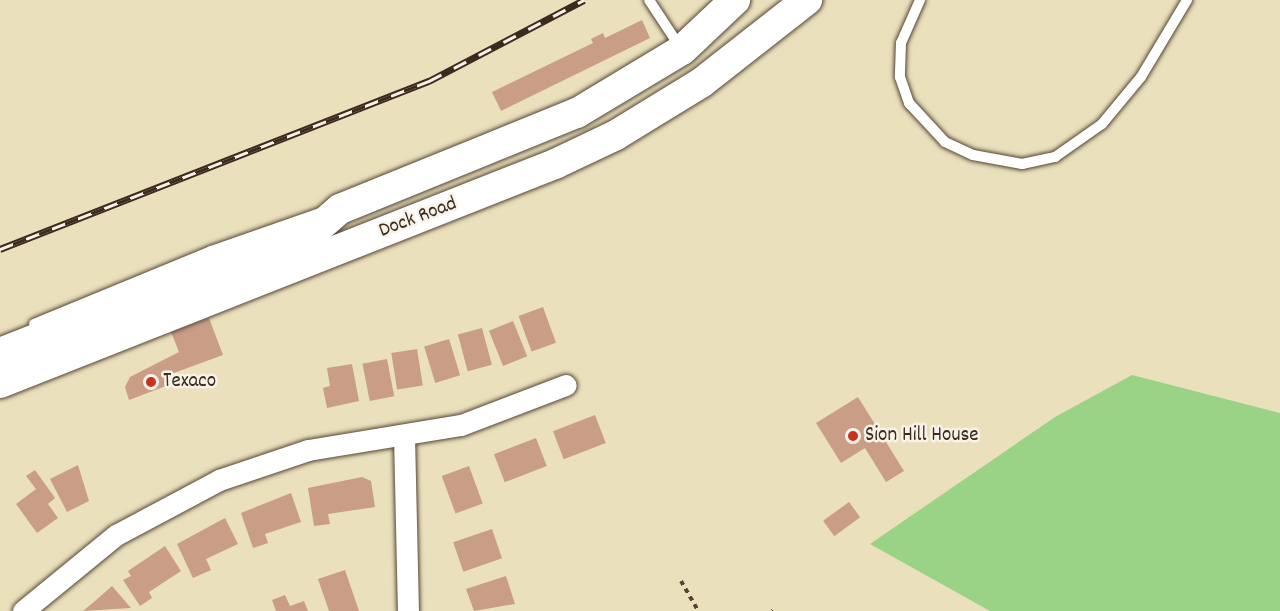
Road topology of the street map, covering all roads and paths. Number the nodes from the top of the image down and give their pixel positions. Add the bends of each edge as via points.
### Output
1 (649, 0) edge
2 (735, 0) edge
3 (807, 0) edge
4 (920, 0) edge
5 (1186, 0) edge
6 (682, 50) junction
7 (340, 209) junction
8 (22, 329) dead end
9 (0, 353) edge
10 (0, 383) edge
11 (566, 385) dead end
12 (404, 436) junction
13 (681, 581) dead end
14 (23, 611) edge
15 (408, 611) edge
16 (698, 611) edge

1 - 6 lane
2 - 6 main road, Dock Road
3 - 10 main road, Dock Road via 701,83 565,159
4 - 5 lane via 905,26 900,52 909,103 945,142 973,155 1022,164 1055,157 1102,124 1141,76
6 - 7 main road, Dock Road via 577,113
7 - 8 lane via 286,222
7 - 9 main road, Dock Road via 318,228
11 - 12 street via 461,425
12 - 14 street via 308,450 200,488 116,535
12 - 15 street
13 - 16 path

